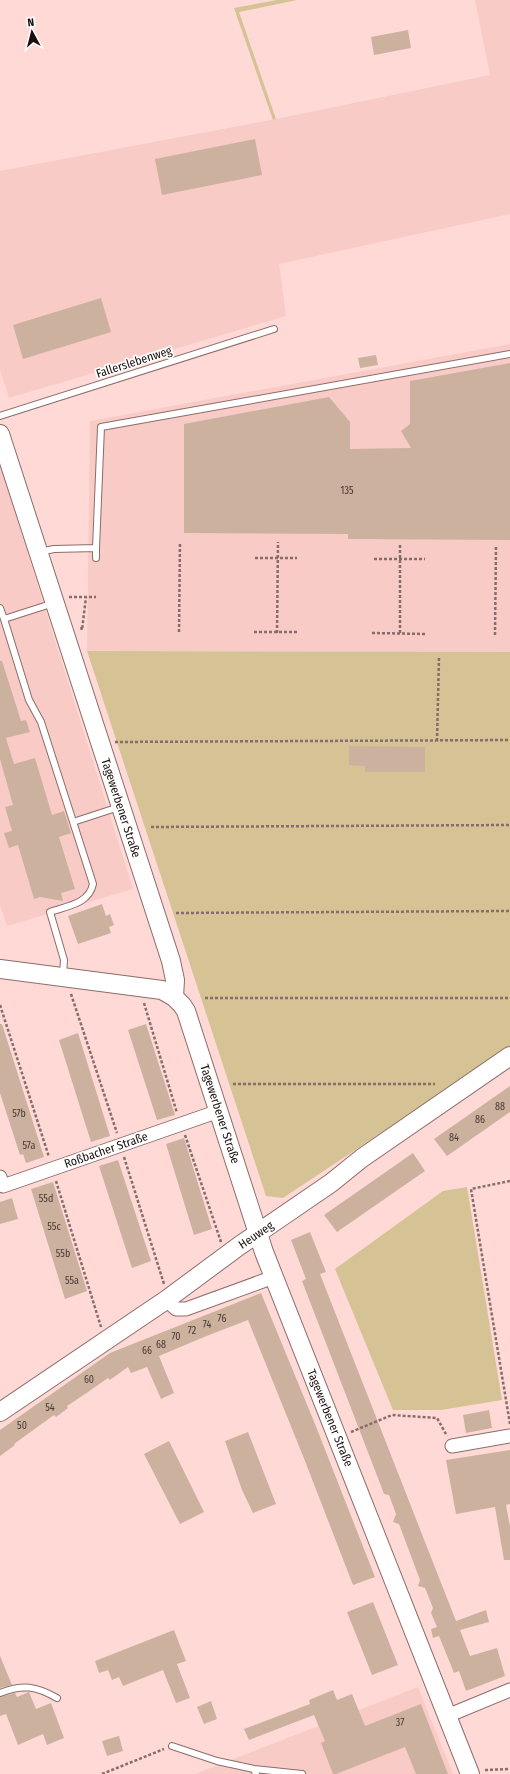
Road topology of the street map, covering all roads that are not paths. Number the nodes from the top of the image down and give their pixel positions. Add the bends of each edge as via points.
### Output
1 (274, 329) dead end
2 (510, 354) edge
3 (0, 416) edge
4 (2, 439) edge
5 (96, 548) junction
6 (38, 552) junction
7 (96, 558) dead end
8 (62, 600) junction
9 (0, 608) edge
10 (4, 619) junction
11 (120, 806) junction
12 (73, 822) junction
13 (0, 969) edge
14 (64, 978) junction
15 (174, 996) junction
16 (510, 1056) edge
17 (219, 1111) junction
18 (0, 1177) edge
19 (258, 1233) junction
20 (274, 1277) junction
21 (167, 1299) junction
22 (0, 1412) edge
23 (510, 1436) edge
24 (452, 1446) road end
25 (510, 1690) edge
26 (0, 1693) edge
27 (57, 1698) dead end
28 (447, 1716) junction
29 (172, 1746) road end
30 (255, 1772) edge
31 (468, 1772) edge
32 (302, 1774) edge

1 - 3 lane, Fallerslebenweg
2 - 5 lane via 101,427
4 - 6 street, Tagewerbener Straße
5 - 6 lane
5 - 7 lane
6 - 8 street, Tagewerbener Straße
8 - 10 lane
8 - 11 street, Tagewerbener Straße via 101,746
9 - 10 lane
10 - 12 lane via 29,700 41,722
11 - 12 lane
11 - 15 street, Tagewerbener Straße via 172,965 175,980
12 - 14 lane via 93,884 92,891 81,901 50,912 64,960
13 - 14 street
14 - 15 street via 162,990
15 - 17 street, Tagewerbener Straße via 186,1011
16 - 19 street, Heuweg
17 - 18 street, Roßbacher Straße via 3,1186
17 - 19 street, Tagewerbener Straße
19 - 20 street, Tagewerbener Straße
19 - 21 street, Heuweg
20 - 21 street via 186,1309 176,1309
20 - 28 street, Tagewerbener Straße
21 - 22 street, Heuweg
23 - 24 street
25 - 28 street
26 - 27 lane via 26,1687 44,1690
28 - 31 street, Tagewerbener Straße
29 - 30 lane
30 - 32 lane

